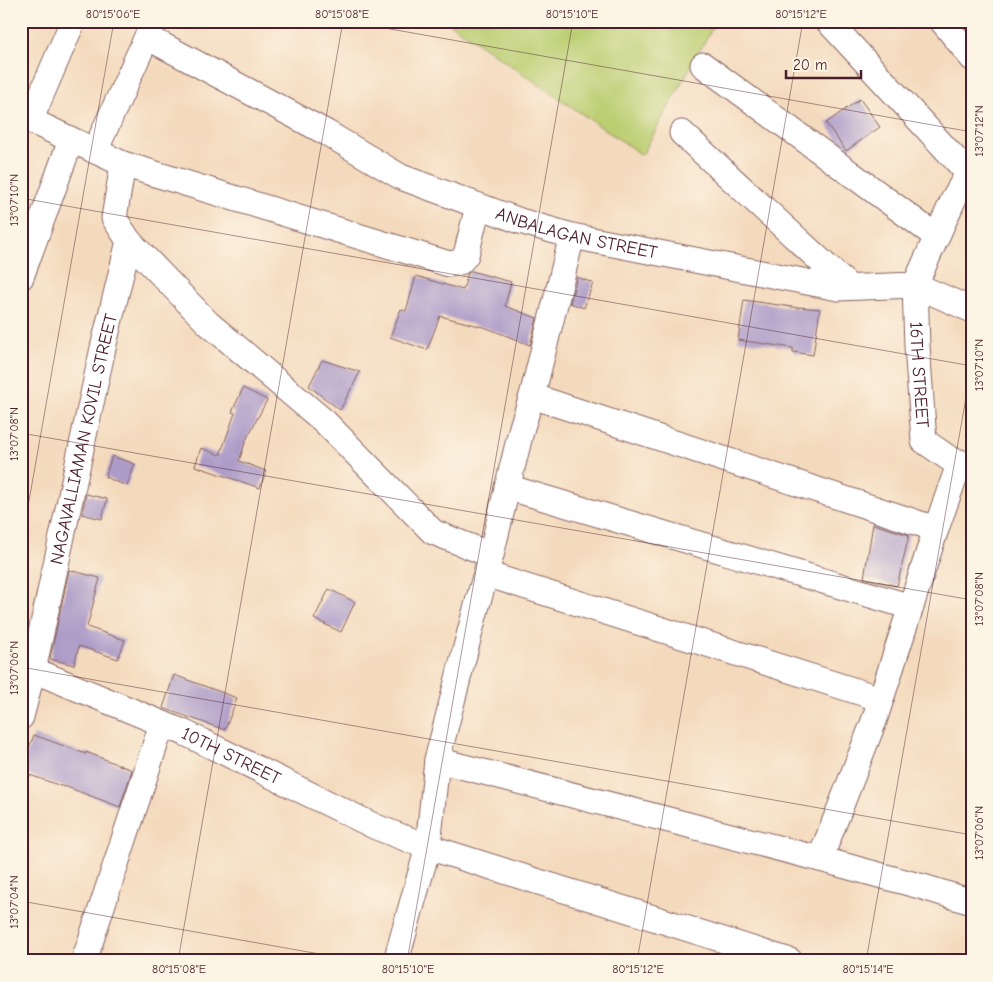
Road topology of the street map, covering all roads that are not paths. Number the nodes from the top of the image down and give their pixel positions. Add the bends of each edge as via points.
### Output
1 (73, 21) edge
2 (828, 21) edge
3 (942, 21) edge
4 (151, 29) edge
5 (972, 58) edge
6 (703, 65) dead end
7 (26, 118) edge
8 (682, 133) dead end
9 (71, 140) junction
10 (95, 151) junction
11 (123, 164) junction
12 (970, 170) edge
13 (478, 206) junction
14 (572, 236) junction
15 (937, 237) junction
16 (129, 241) junction
17 (21, 277) edge
18 (915, 284) junction
19 (849, 287) junction
20 (972, 310) edge
21 (532, 396) junction
22 (966, 464) edge
23 (507, 487) junction
24 (936, 529) junction
25 (489, 564) junction
26 (911, 607) junction
27 (33, 670) junction
28 (881, 699) junction
29 (21, 717) edge
30 (162, 724) junction
31 (437, 760) junction
32 (428, 847) junction
33 (820, 859) junction
34 (972, 902) edge
35 (84, 961) edge
36 (396, 961) edge
37 (790, 961) edge

1 - 7 street
2 - 12 street
3 - 5 street
4 - 10 street
4 - 13 street, ANBALAGAN STREET via 401,177
6 - 15 street
7 - 9 street
8 - 19 street
9 - 10 street
9 - 17 street
10 - 11 street
11 - 13 street via 449,264 460,262 466,255
11 - 16 street via 114,218
12 - 15 street
13 - 14 street, ANBALAGAN STREET
14 - 19 street, ANBALAGAN STREET via 838,288
14 - 21 street
15 - 18 street
16 - 25 street via 208,324 325,422 433,532
16 - 27 street, NAGAVALLIAMAN KOVIL STREET
18 - 19 street, ANBALAGAN STREET
18 - 20 street
18 - 22 street, 16TH STREET via 924,441 950,459
21 - 23 street
21 - 24 street
22 - 24 street
23 - 25 street
23 - 26 street
24 - 26 street
25 - 28 street
25 - 31 street
26 - 28 street
27 - 29 street, NAGAVALLIAMAN KOVIL STREET
27 - 30 street, 10TH STREET
28 - 33 street
30 - 32 street, 10TH STREET via 376,827
30 - 35 street
31 - 32 street
31 - 33 street
32 - 36 street
32 - 37 street, 10TH STREET
33 - 34 street

